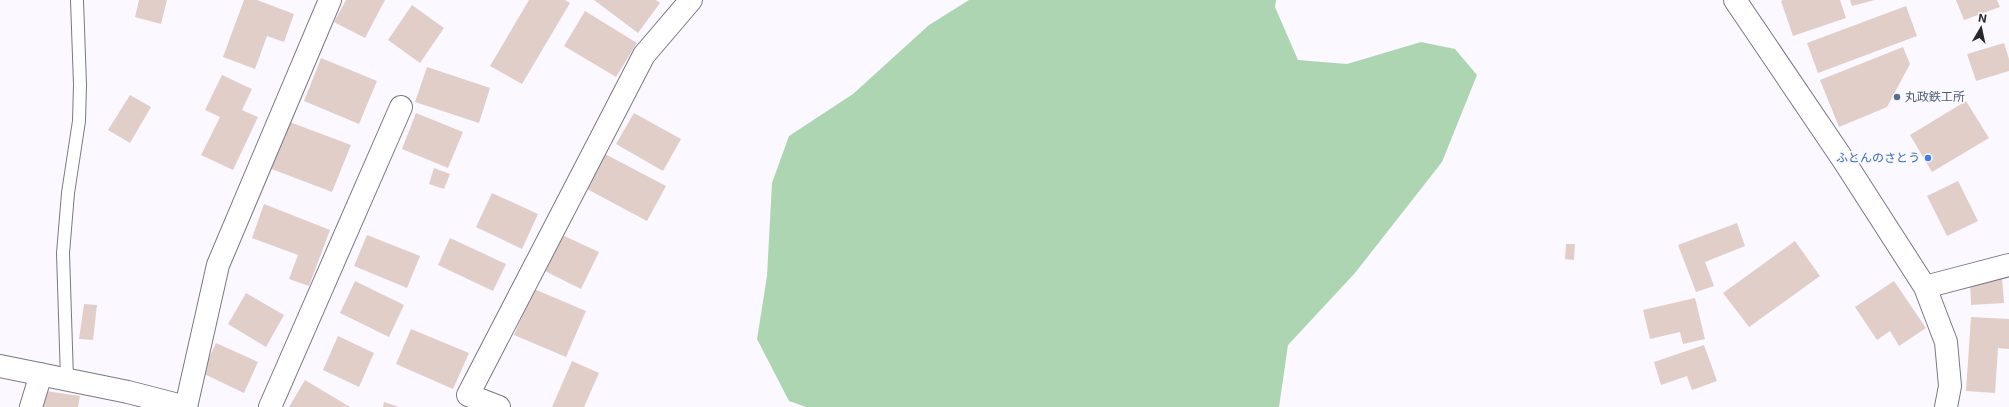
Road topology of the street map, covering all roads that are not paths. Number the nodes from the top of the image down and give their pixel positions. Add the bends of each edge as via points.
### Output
1 (77, 0) edge
2 (330, 0) edge
3 (691, 0) edge
4 (1735, 0) edge
5 (401, 107) dead end
6 (2009, 265) edge
7 (1924, 287) junction
8 (0, 366) edge
9 (41, 374) junction
10 (67, 379) junction
11 (31, 407) edge
12 (186, 407) edge
13 (270, 407) edge
14 (500, 407) edge
15 (1946, 407) edge

1 - 10 lane via 79,121 68,193 63,254
2 - 12 street via 218,265
3 - 14 street via 644,55 468,395
4 - 7 street via 1844,161
5 - 13 street
6 - 7 street
7 - 15 street via 1946,342 1950,386
8 - 9 street
9 - 10 street
9 - 11 street
10 - 12 street

